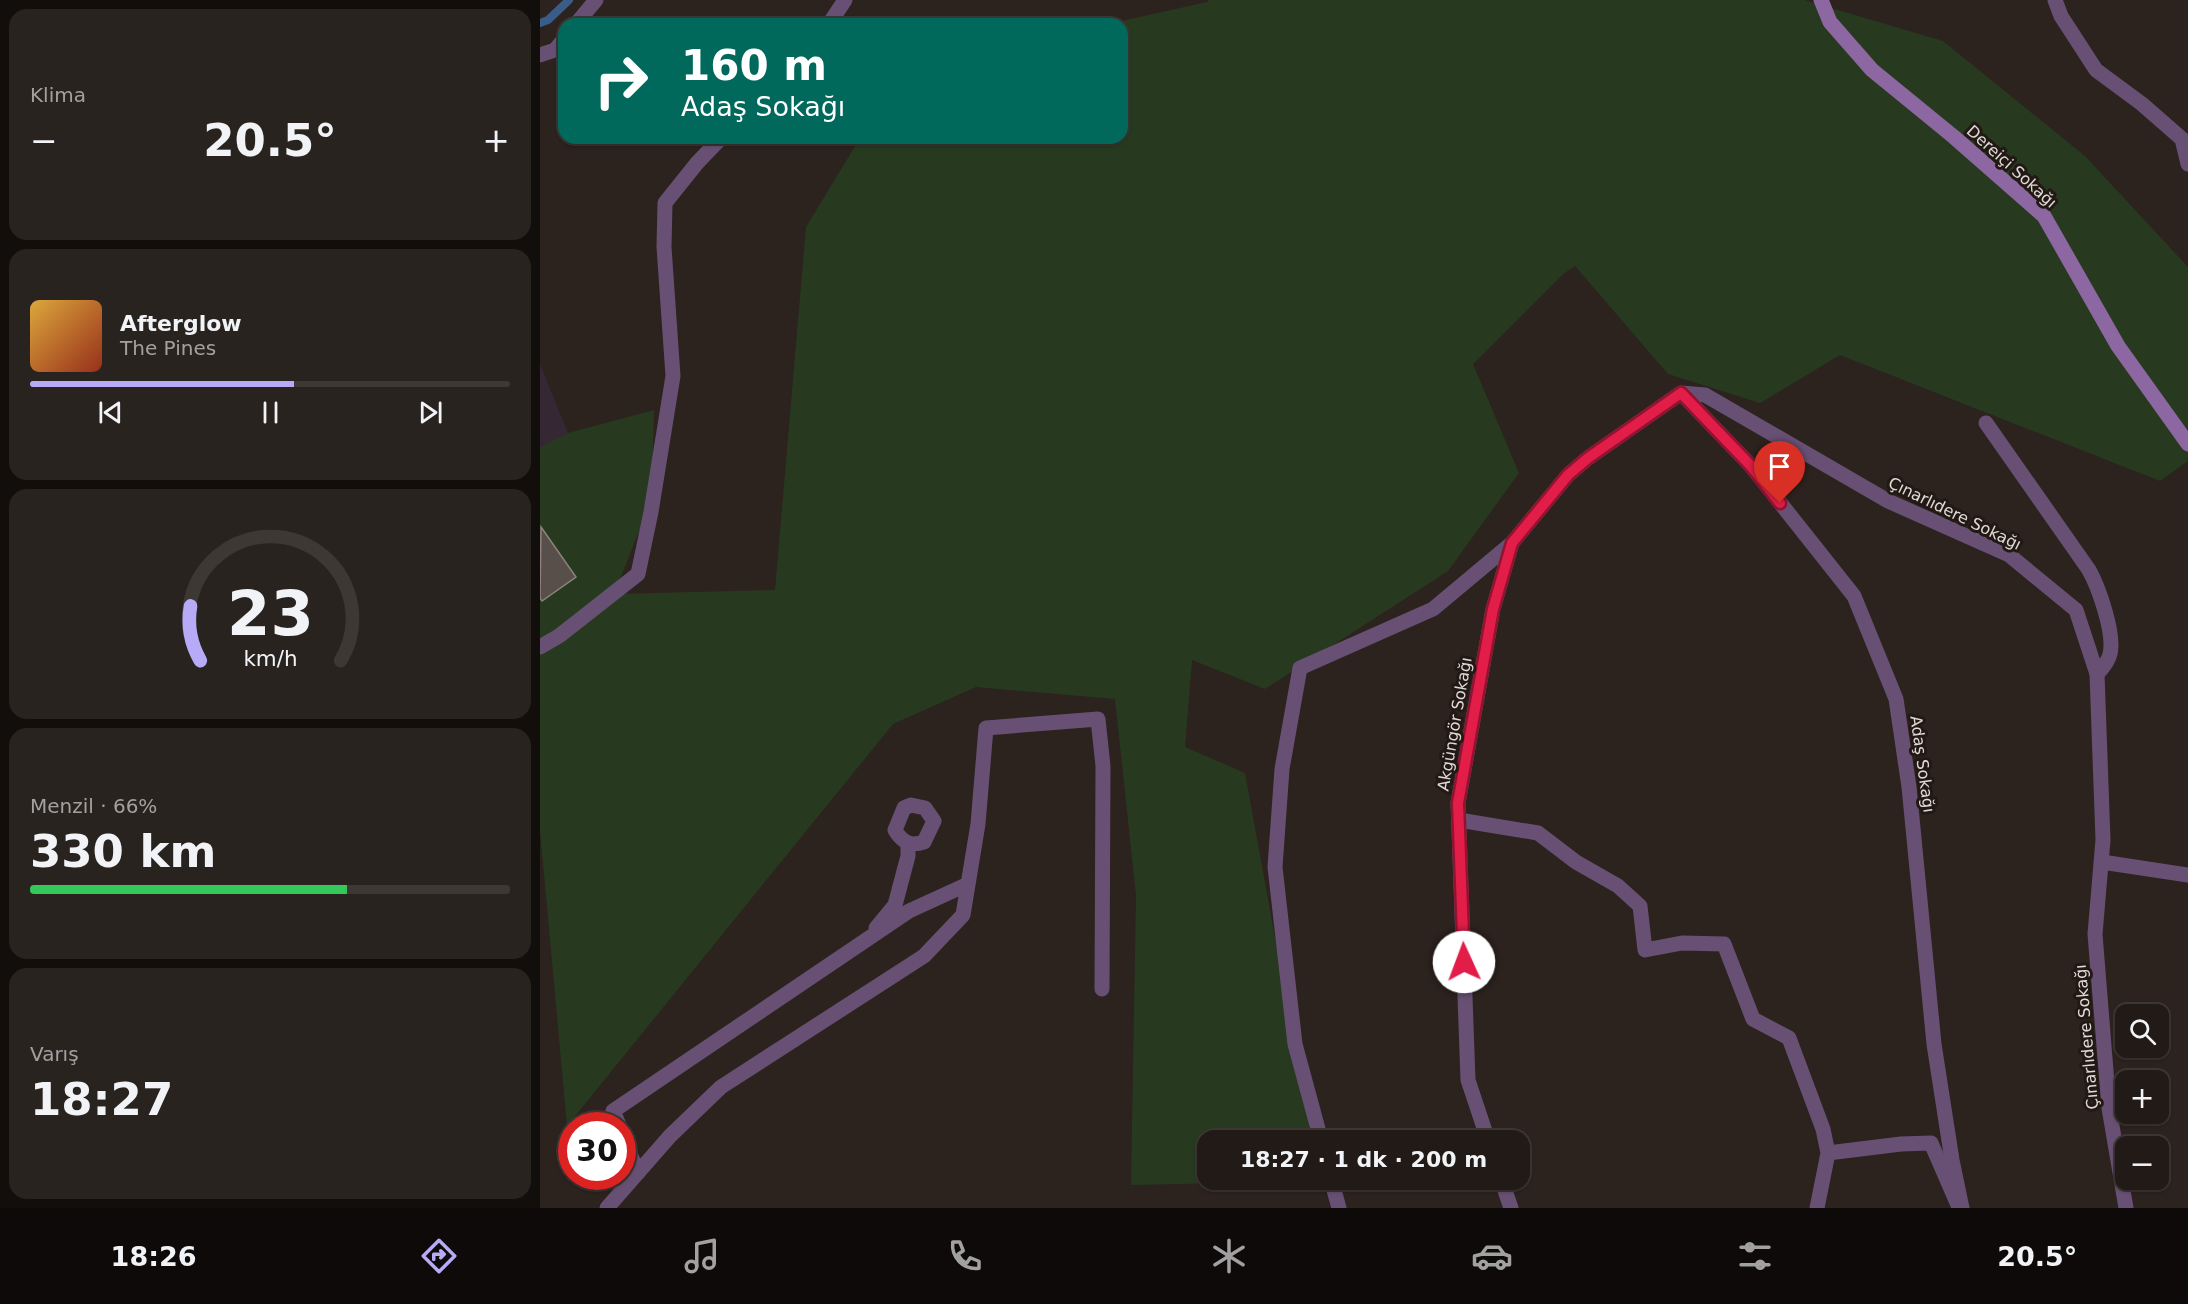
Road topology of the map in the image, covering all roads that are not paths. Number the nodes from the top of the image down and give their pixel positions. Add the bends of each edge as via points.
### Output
1 (596, 0) edge
2 (845, 0) edge
3 (1821, 0) edge
4 (2055, 0) edge
5 (581, 18) edge
6 (834, 18) edge
7 (558, 46) edge
8 (540, 54) edge
9 (715, 144) edge
10 (2188, 164) edge
11 (1681, 393) junction
12 (1986, 423) dead end
13 (2188, 444) edge
14 (1512, 543) junction
15 (540, 647) edge
16 (2097, 674) junction
17 (1459, 820) junction
18 (908, 843) dead end
19 (2102, 862) junction
20 (2188, 875) edge
21 (968, 884) junction
22 (862, 943) junction
23 (1102, 990) dead end
24 (613, 1112) edge
25 (1318, 1130) edge
26 (1485, 1130) edge
27 (1828, 1153) junction
28 (636, 1168) edge
29 (638, 1173) junction
30 (1334, 1190) edge
31 (1505, 1190) edge
32 (607, 1208) edge
33 (1339, 1208) edge
34 (1511, 1208) edge
35 (1817, 1208) edge
36 (1961, 1208) edge
37 (2126, 1208) edge

1 - 5 street
2 - 6 street
3 - 13 street, Dereiçi Sokağı via 1830,22 1872,70 2044,216 2118,346
4 - 10 street via 2096,70 2182,139
7 - 8 street
9 - 15 street via 665,203 664,247 673,376 638,574
11 - 14 street, Akgüngör Sokağı via 1568,475
11 - 16 street, Çınarlıdere Sokağı via 1705,395 1888,501 2009,555 2076,610
11 - 36 street, Adaş Sokağı via 1751,466 1854,596 1896,699 1909,787 1934,1044
12 - 16 street via 2097,584 2111,644 2106,663
14 - 17 street, Akgüngör Sokağı via 1493,609 1458,803
14 - 25 street via 1433,609 1300,668 1282,769 1275,867 1295,1044
16 - 19 street, Çınarlıdere Sokağı
17 - 26 street, Akgüngör Sokağı via 1468,1080
17 - 27 street via 1538,832 1576,862 1618,886 1641,906 1645,950 1682,944 1724,944 1753,1019 1789,1038
18 - 22 street via 895,905
19 - 20 street
19 - 37 street, Çınarlıdere Sokağı via 2095,934 2109,1108
21 - 22 street via 909,911
21 - 23 street via 978,824 986,728 1098,719 1103,766
21 - 29 street via 963,915 924,956 721,1087
22 - 24 street
27 - 35 street
27 - 36 street via 1931,1143
28 - 29 street
29 - 32 street
30 - 33 street
31 - 34 street

